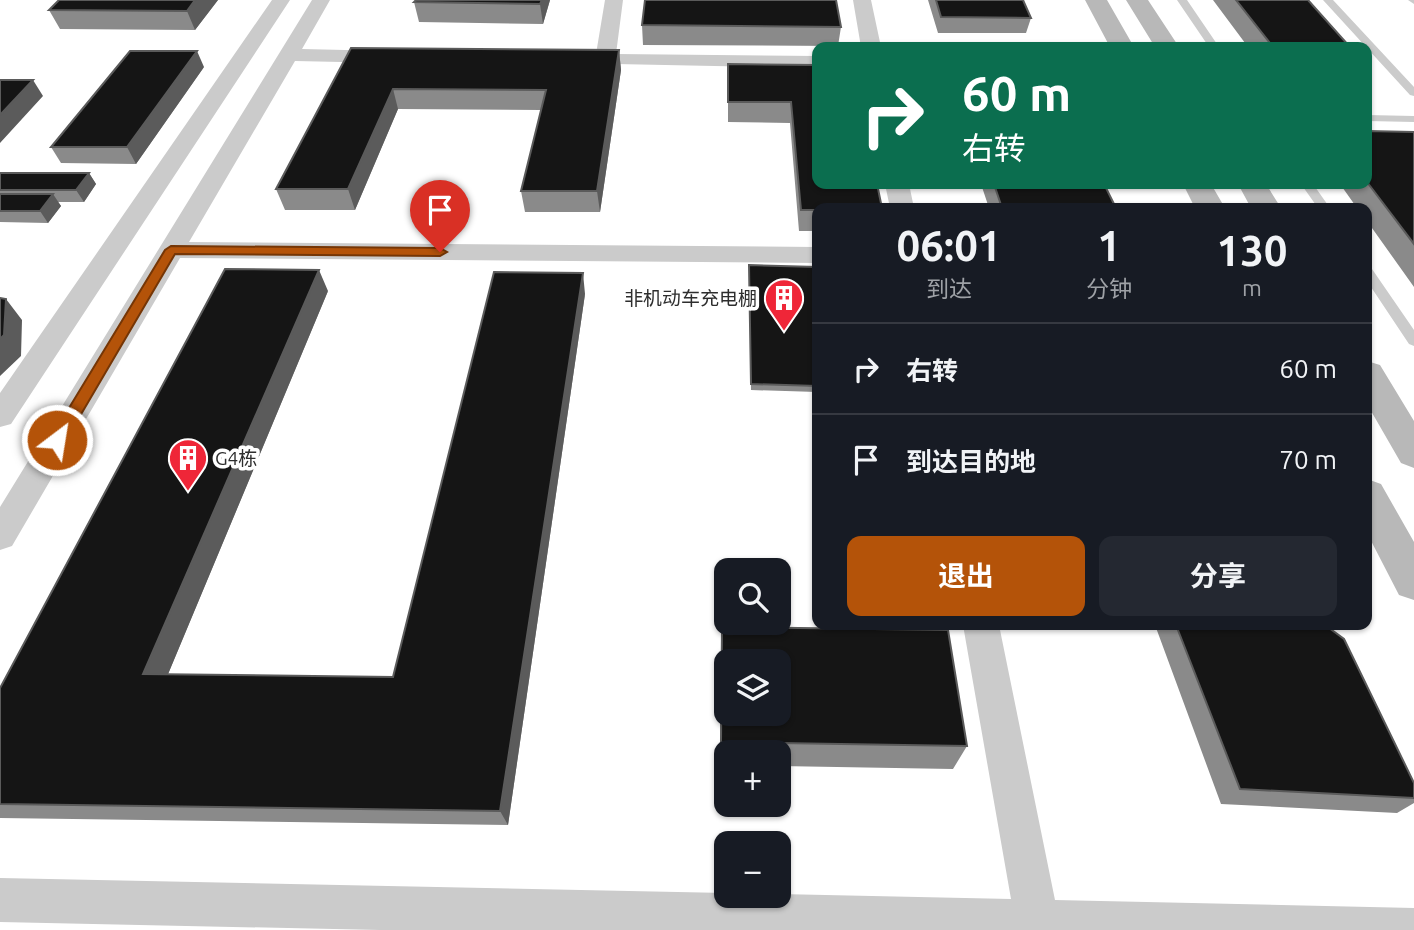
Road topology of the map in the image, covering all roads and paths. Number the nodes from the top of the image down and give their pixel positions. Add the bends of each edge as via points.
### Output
1 (281, 0) edge
2 (321, 0) edge
3 (614, 0) edge
4 (862, 0) edge
5 (1096, 0) edge
6 (1137, 0) edge
7 (1182, 0) edge
8 (1328, 0) edge
9 (870, 42) edge
10 (1119, 42) edge
11 (1164, 42) edge
12 (1211, 42) edge
13 (1367, 42) edge
14 (1372, 48) edge
15 (288, 55) junction
16 (412, 57) edge
17 (550, 59) edge
18 (605, 60) junction
19 (812, 62) edge
20 (1414, 93) edge
21 (1372, 118) edge
22 (1414, 119) edge
23 (171, 250) junction
24 (812, 254) edge
25 (1372, 279) edge
26 (1414, 341) edge
27 (1372, 382) edge
28 (0, 416) edge
29 (1414, 453) edge
30 (1372, 504) edge
31 (0, 536) edge
32 (1414, 582) edge
33 (982, 630) edge
34 (0, 900) edge
35 (1037, 923) junction
36 (950, 925) edge
37 (1414, 930) edge

1 - 28 street
2 - 15 street
3 - 18 street
4 - 9 street
5 - 10 street
6 - 11 street
7 - 12 lane
8 - 13 lane
14 - 20 lane
15 - 16 street
15 - 23 street
17 - 18 street
18 - 19 street
21 - 22 lane
23 - 24 street
23 - 31 street
25 - 26 lane
27 - 29 street
30 - 32 street
33 - 35 street
34 - 36 street
35 - 36 street
35 - 37 street

